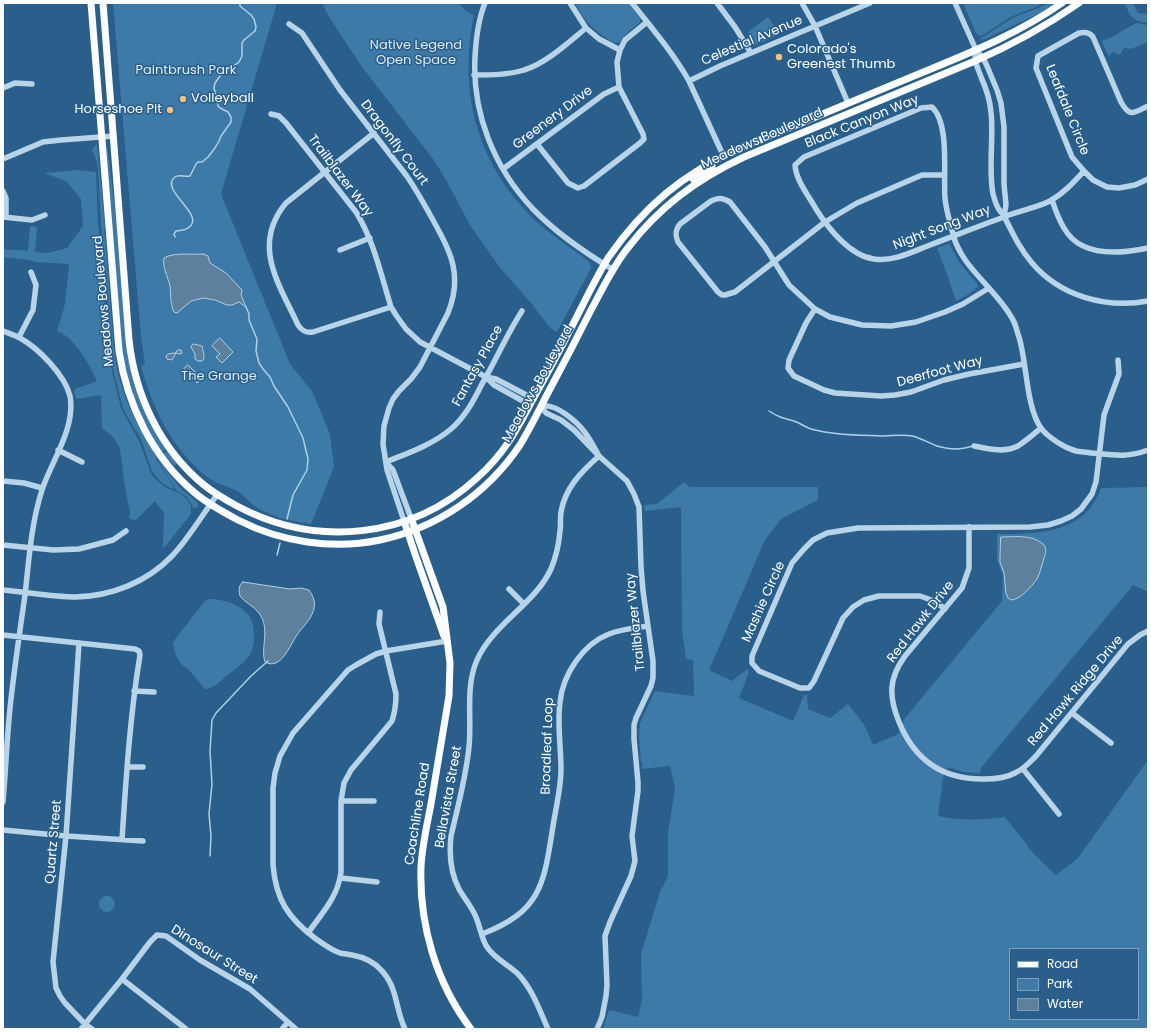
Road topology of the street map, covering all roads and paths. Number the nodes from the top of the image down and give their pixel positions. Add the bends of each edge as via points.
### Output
1 (91, 3) edge
2 (103, 3) edge
3 (485, 3) edge
4 (570, 3) edge
5 (632, 3) edge
6 (717, 3) edge
7 (802, 3) edge
8 (870, 3) edge
9 (955, 3) edge
10 (1062, 3) edge
11 (1079, 3) edge
12 (647, 22) junction
13 (289, 24) dead end
14 (815, 26) junction
15 (586, 28) junction
16 (620, 50) junction
17 (976, 50) junction
18 (751, 53) junction
19 (983, 58) junction
20 (975, 61) junction
21 (474, 75) junction
22 (689, 81) junction
23 (32, 84) dead end
24 (619, 87) junction
25 (3, 88) edge
26 (848, 103) junction
27 (1148, 106) edge
28 (271, 114) dead end
29 (374, 133) junction
30 (114, 136) junction
31 (102, 137) junction
32 (537, 144) junction
33 (724, 155) junction
34 (3, 159) edge
35 (795, 165) joint
36 (503, 169) junction
37 (1084, 171) junction
38 (324, 172) junction
39 (944, 174) junction
40 (1148, 179) edge
41 (3, 191) edge
42 (1052, 200) junction
43 (672, 201) junction
44 (45, 215) dead end
45 (1004, 216) junction
46 (5, 217) edge
47 (824, 222) junction
48 (953, 236) junction
49 (370, 238) junction
50 (1148, 248) edge
51 (340, 250) dead end
52 (775, 261) junction
53 (604, 264) junction
54 (612, 269) junction
55 (31, 272) dead end
56 (989, 288) junction
57 (1148, 301) edge
58 (392, 307) junction
59 (815, 310) junction
60 (522, 311) dead end
61 (3, 331) edge
62 (19, 337) junction
63 (430, 348) junction
64 (557, 355) junction
65 (1118, 360) dead end
66 (1024, 364) junction
67 (486, 377) junction
68 (532, 402) junction
69 (541, 406) junction
70 (1041, 428) junction
71 (974, 446) dead end
72 (58, 450) junction
73 (1148, 450) edge
74 (1099, 454) junction
75 (599, 456) junction
76 (82, 462) dead end
77 (386, 462) junction
78 (3, 481) edge
79 (42, 488) junction
80 (217, 495) junction
81 (210, 504) junction
82 (411, 518) junction
83 (404, 521) junction
84 (969, 527) junction
85 (415, 530) junction
86 (126, 531) dead end
87 (407, 532) junction
88 (3, 546) edge
89 (30, 549) junction
90 (509, 589) dead end
91 (3, 590) edge
92 (25, 592) junction
93 (524, 604) junction
94 (945, 609) junction
95 (380, 612) dead end
96 (648, 626) junction
97 (1148, 631) edge
98 (3, 635) edge
99 (19, 636) junction
100 (447, 641) junction
101 (79, 643) junction
102 (386, 651) junction
103 (134, 691) junction
104 (154, 692) dead end
105 (1072, 713) junction
106 (1111, 743) dead end
107 (127, 767) junction
108 (143, 767) dead end
109 (1023, 768) junction
110 (4, 770) edge
111 (341, 801) junction
112 (374, 801) dead end
113 (3, 802) edge
114 (1059, 814) dead end
115 (3, 830) edge
116 (66, 836) junction
117 (122, 840) junction
118 (143, 841) dead end
119 (341, 878) junction
120 (377, 882) dead end
121 (308, 933) junction
122 (482, 934) junction
123 (122, 979) junction
124 (288, 1022) junction
125 (85, 1024) junction
126 (81, 1029) edge
127 (92, 1029) edge
128 (186, 1029) edge
129 (282, 1029) edge
130 (296, 1029) edge
131 (405, 1029) edge
132 (471, 1029) edge
133 (548, 1029) edge
134 (597, 1029) edge

1 - 31 main road, Meadows Boulevard
2 - 30 main road, Meadows Boulevard
3 - 21 street via 476,36
4 - 15 street
5 - 12 street
6 - 18 street
7 - 14 street
8 - 14 street, Celestial Avenue
9 - 17 street
10 - 17 main road, Meadows Boulevard via 1018,30
11 - 19 main road, Meadows Boulevard via 1037,30
12 - 16 street via 625,40
12 - 22 street
13 - 29 street, Dragonfly Court via 302,34 340,90
14 - 18 street, Celestial Avenue
14 - 26 street
15 - 16 street via 599,39
15 - 21 street via 525,70
16 - 24 street via 617,62
17 - 19 street
17 - 20 street
17 - 26 main road, Meadows Boulevard
18 - 22 street, Celestial Avenue
19 - 20 main road, Meadows Boulevard
19 - 45 street via 997,90 1003,116 1006,205
20 - 43 main road, Meadows Boulevard via 728,164
20 - 45 street via 990,102 993,193 995,202
21 - 36 street via 483,126
22 - 33 street
23 - 25 street via 16,83
24 - 32 street, Greenery Drive via 604,94
24 - 32 street via 644,139 584,186 578,188 568,183
26 - 33 main road, Meadows Boulevard
27 - 37 street, Leafdale Circle via 1131,113 1126,110 1090,34 1078,32 1038,56 1036,68 1072,157
28 - 38 street, Trailblazer Way via 279,116 286,123
29 - 38 street
29 - 63 street, Dragonfly Court via 415,188 447,245 452,262 455,278 451,305
30 - 31 street
30 - 80 main road, Meadows Boulevard via 129,340 136,375 144,402 163,438 185,466
31 - 34 street via 43,142
31 - 81 main road, Meadows Boulevard via 118,341 124,378 142,425 153,445 181,480
32 - 36 street, Greenery Drive
33 - 43 main road via 722,160 677,192
33 - 53 main road, Meadows Boulevard via 684,178 654,203 626,234
35 - 39 street, Black Canyon Way via 804,157 922,108 932,107 938,113 943,133
35 - 47 street, Night Song Way via 798,178
36 - 53 street via 532,208 548,224
37 - 40 street, Leafdale Circle via 1093,180 1107,187 1134,185
37 - 42 street, Night Song Way via 1064,193
38 - 49 street, Trailblazer Way via 356,212
38 - 58 street via 281,210 270,237 269,255 273,270 298,325 303,331 313,332
39 - 47 street via 922,175 857,203
39 - 48 street, Black Canyon Way via 945,200
41 - 46 street via 6,198
42 - 45 street, Night Song Way
42 - 50 street via 1064,229 1076,242 1089,249 1130,252
43 - 54 main road, Meadows Boulevard via 642,230
44 - 46 street via 32,220
45 - 48 street, Night Song Way
45 - 57 street via 1014,237 1032,262 1047,277 1066,290 1113,303
47 - 48 street, Night Song Way via 858,254 873,259 897,258
47 - 52 street
48 - 56 street, Black Canyon Way via 963,257
49 - 51 street
49 - 58 street, Trailblazer Way
52 - 52 street via 735,292 722,295 678,242 675,233 680,224 711,200 722,198 730,202
52 - 59 street via 789,285
53 - 54 street
53 - 64 main road, Meadows Boulevard
54 - 69 main road, Meadows Boulevard
55 - 62 street via 36,285 33,310
56 - 59 street via 945,312 916,322 891,326 862,325 830,317
56 - 66 street, Black Canyon Way via 1014,321
58 - 63 street, Trailblazer Way via 406,329
59 - 66 street, Deerfoot Way via 806,323 789,360 788,368 794,376 835,393 895,396 944,380
60 - 67 street, Fantasy Place
61 - 62 street
62 - 72 street via 40,352 62,378 70,396 71,414
63 - 67 street, Trailblazer Way
63 - 77 street, Dragonfly Court via 420,367 399,391 389,408 383,435
64 - 68 main road, Meadows Boulevard
64 - 69 main road via 555,365 538,398
65 - 74 street, Mashie Circle via 1119,374 1104,415
66 - 70 street, Black Canyon Way via 1031,403
67 - 68 street, Trailblazer Way via 496,379
67 - 77 street, Fantasy Place via 465,413 451,429 428,444
68 - 82 main road, Meadows Boulevard via 495,461 454,497
69 - 75 street, Trailblazer Way via 546,413 561,420 584,439
69 - 85 main road, Meadows Boulevard via 520,445 486,485 450,513
70 - 71 street via 1012,448 992,450
70 - 74 street, Black Canyon Way via 1063,446 1076,451
72 - 76 street
72 - 79 street
73 - 74 street, Black Canyon Way via 1120,456
74 - 84 street, Mashie Circle via 1092,494 1072,516 1048,525 1030,527
75 - 93 street, Bellavista Street via 571,485 561,511 558,544 553,563 544,580
75 - 96 street, Trailblazer Way via 626,481 639,507 641,567
77 - 82 street, Dragonfly Court via 393,470
77 - 83 street, Dragonfly Court via 386,470
78 - 79 street
79 - 89 street via 35,512
80 - 81 street
80 - 83 main road, Meadows Boulevard via 263,518 304,530 356,532
81 - 87 main road, Meadows Boulevard via 259,530 302,541 352,544
81 - 92 street via 172,556 155,571 136,582 88,596
82 - 83 main road, Meadows Boulevard
82 - 85 main road, Coachline Road
83 - 87 main road, Coachline Road
84 - 94 street, Red Hawk Drive via 967,575 962,588
84 - 94 street, Mashie Circle via 858,528 827,533 814,540 792,562 752,656 752,663 759,671 800,688 809,688 843,618 864,600 879,596 920,596 934,601
85 - 87 main road, Meadows Boulevard
85 - 100 main road, Coachline Road via 443,607
86 - 89 street via 113,540 79,549
87 - 100 main road, Coachline Road
88 - 89 street
89 - 92 street
90 - 93 street
91 - 92 street
92 - 99 street
93 - 122 street, Bellavista Street via 488,641 473,672 468,758 451,836 450,855 454,877
94 - 109 street, Red Hawk Drive via 905,656 892,682 893,706 903,731 912,747 926,761 943,772 970,779 998,778
95 - 102 street via 379,624
96 - 122 street, Broadleaf Loop via 617,631 596,641 581,655 567,675 560,702 561,779 544,876 535,896 521,913
96 - 134 street, Trailblazer Way via 653,661 652,686 636,718 634,731 638,782 632,836 635,861 605,936 607,985 602,1017
97 - 105 street, Red Hawk Ridge Drive via 1128,644
98 - 99 street
99 - 101 street
99 - 110 street
100 - 102 street
100 - 132 main road, Coachline Road via 449,696 422,851 421,895 428,936 440,974 453,1002
101 - 103 street via 139,651
101 - 116 street, Quartz Street
102 - 111 street via 396,694 392,721 351,770 344,783
102 - 121 street via 348,670 293,733 280,756 275,773 274,875 283,904
103 - 104 street
103 - 107 street
105 - 106 street
105 - 109 street, Red Hawk Ridge Drive
107 - 108 street
107 - 117 street
109 - 114 street
110 - 113 street
111 - 112 street
111 - 119 street
115 - 116 street
116 - 117 street
116 - 125 street, Quartz Street via 53,962 54,977 56,988 65,1003
117 - 118 street
119 - 120 street
119 - 121 street via 334,898
121 - 131 street via 334,951 362,957 380,969 392,984 398,1012
122 - 133 street, Bellavista Street via 490,951 516,972 527,985
123 - 124 street, Dinosaur Street via 157,935 166,936 250,990
123 - 125 street, Dinosaur Street
123 - 128 street
124 - 129 street
124 - 130 street, Dinosaur Street
125 - 126 street, Dinosaur Street
125 - 127 street, Quartz Street

